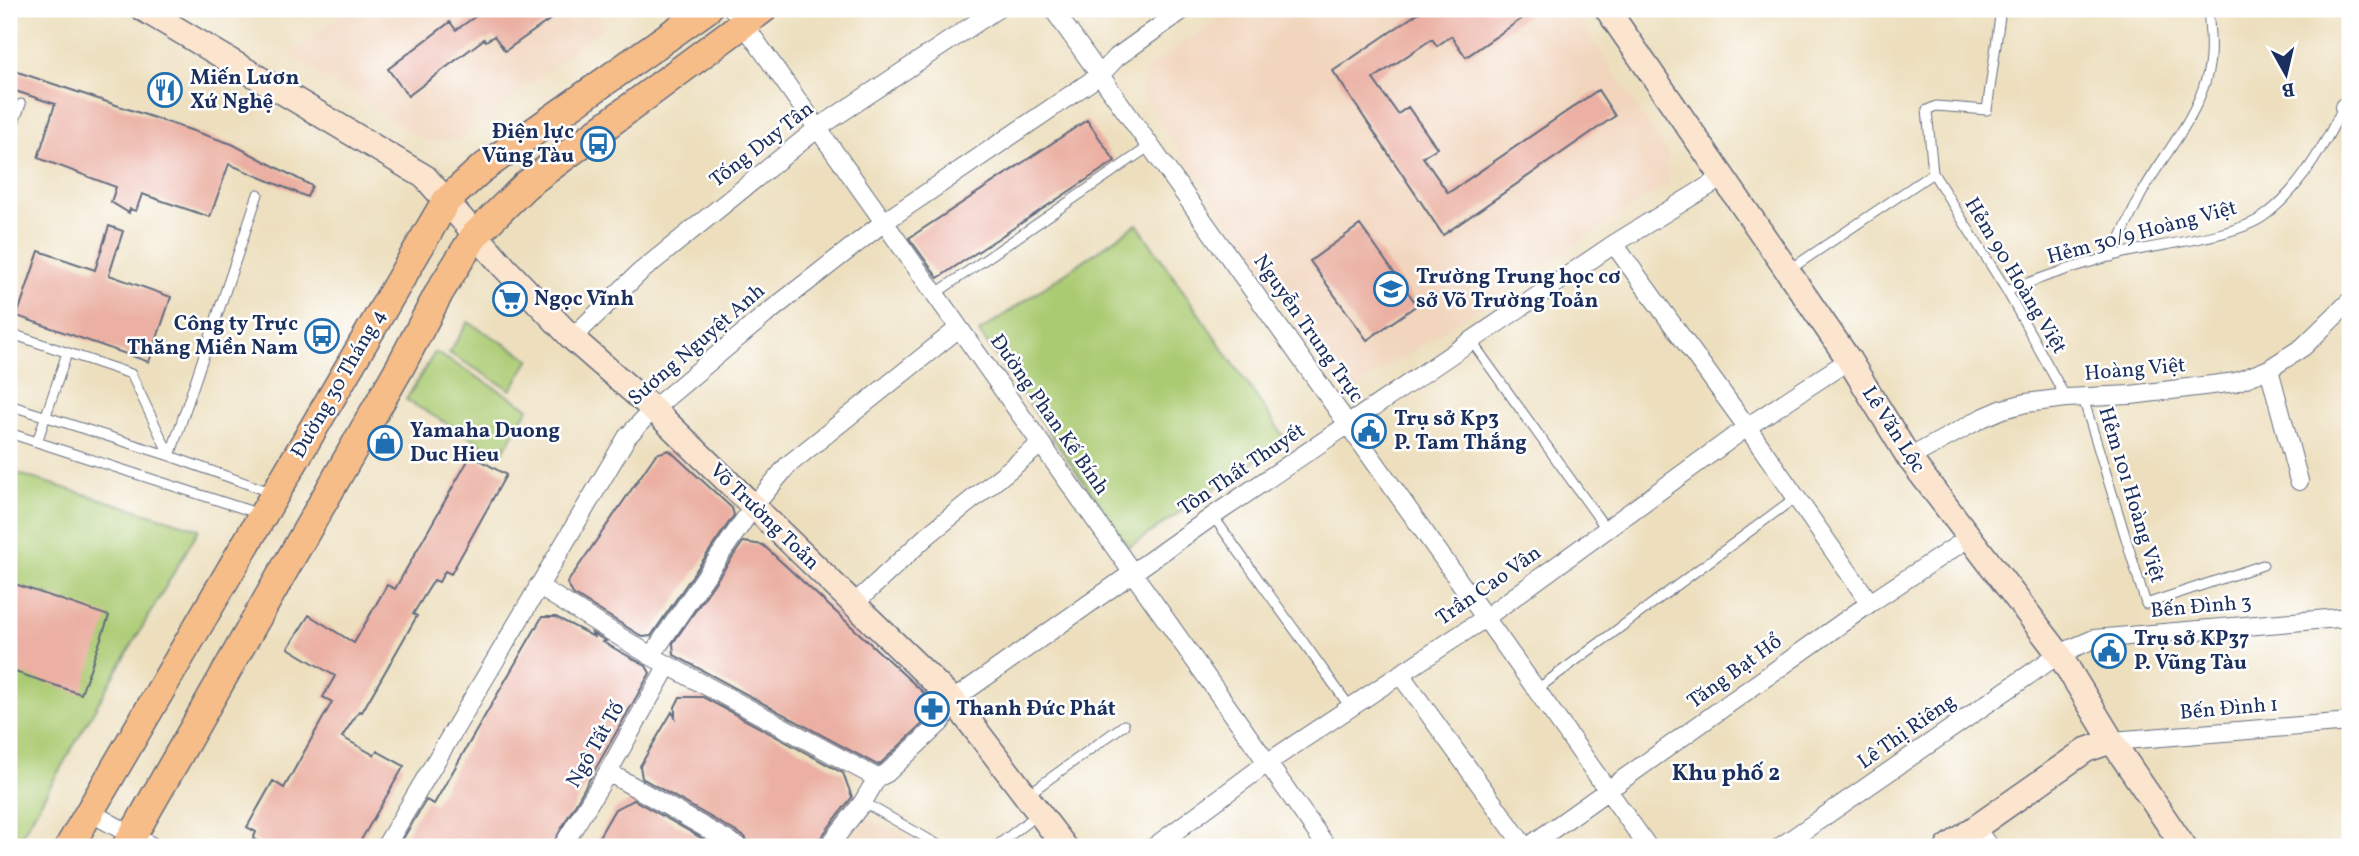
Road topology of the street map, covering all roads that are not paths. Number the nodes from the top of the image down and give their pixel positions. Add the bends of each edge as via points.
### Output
1 (143, 9) edge
2 (708, 9) edge
3 (997, 9) edge
4 (1053, 9) edge
5 (1184, 9) edge
6 (1607, 9) edge
7 (2001, 9) edge
8 (2208, 9) edge
9 (746, 13) edge
10 (1100, 75) junction
11 (21, 104) dead end
12 (2348, 104) edge
13 (818, 128) junction
14 (9, 135) edge
15 (1150, 146) junction
16 (1933, 173) junction
17 (1723, 177) junction
18 (258, 194) dead end
19 (446, 201) junction
20 (884, 222) junction
21 (475, 235) junction
22 (1614, 244) junction
23 (2111, 257) junction
24 (1787, 271) junction
25 (2007, 291) junction
26 (935, 294) junction
27 (2350, 301) edge
28 (959, 328) junction
29 (9, 333) edge
30 (572, 338) junction
31 (1472, 342) junction
32 (67, 353) junction
33 (1849, 360) junction
34 (2269, 369) junction
35 (2074, 398) junction
36 (9, 405) edge
37 (653, 409) junction
38 (45, 417) junction
39 (1349, 426) junction
40 (1747, 427) junction
41 (9, 433) edge
42 (37, 442) junction
43 (1041, 444) junction
44 (170, 456) junction
45 (1909, 458) junction
46 (2298, 481) dead end
47 (1796, 496) junction
48 (269, 504) junction
49 (753, 507) junction
50 (1213, 516) junction
51 (1607, 530) junction
52 (1970, 537) junction
53 (2263, 565) dead end
54 (1132, 572) junction
55 (538, 586) junction
56 (1870, 603) junction
57 (854, 604) junction
58 (2350, 617) edge
59 (1485, 618) junction
60 (2059, 654) junction
61 (651, 656) junction
62 (668, 665) junction
63 (1400, 674) junction
64 (1536, 690) junction
65 (953, 700) junction
66 (1350, 707) junction
67 (2350, 722) edge
68 (1124, 725) dead end
69 (2112, 741) junction
70 (1268, 764) junction
71 (608, 772) junction
72 (877, 778) junction
73 (1608, 791) junction
74 (863, 802) junction
75 (1032, 805) junction
76 (88, 811) junction
77 (1982, 837) edge
78 (137, 844) edge
79 (69, 847) edge
80 (385, 847) edge
81 (562, 847) edge
82 (739, 847) edge
83 (828, 847) edge
84 (942, 847) edge
85 (995, 847) edge
86 (1065, 847) edge
87 (1154, 847) edge
88 (1327, 847) edge
89 (1527, 847) edge
90 (1648, 847) edge
91 (1780, 847) edge
92 (1948, 847) edge
93 (2184, 847) edge

1 - 19 street, Võ Trường Toản via 425,177
2 - 19 main road, Đường 30 Tháng 4 via 480,170
3 - 13 street, Tống Duy Tân
4 - 10 street, Nguyễn Trung Trực
5 - 10 street, Sương Nguyệt Anh via 1116,57
6 - 17 street, Lê Văn Lộc
7 - 16 lane via 1987,110 1936,106 1927,110
8 - 23 lane via 2211,53 2206,81
9 - 13 street, Đường Phan Kế Bính
9 - 21 main road, Đường 30 Tháng 4 via 526,186
10 - 15 street, Nguyễn Trung Trực
10 - 20 street, Sương Nguyệt Anh
11 - 14 lane
12 - 23 lane, Hẻm 30/9 Hoàng Việt via 2296,184 2264,215 2235,229
13 - 20 street, Đường Phan Kế Bính
13 - 30 street, Tống Duy Tân via 639,273
15 - 26 lane
15 - 39 street, Nguyễn Trung Trực
16 - 24 lane
16 - 25 lane, Hẻm 90 Hoàng Việt
17 - 22 street, Tôn Thất Thuyết
17 - 24 street, Lê Văn Lộc
18 - 44 lane
19 - 21 street, Võ Trường Toản
19 - 48 main road, Đường 30 Tháng 4
20 - 26 street, Đường Phan Kế Bính
20 - 37 street, Sương Nguyệt Anh
21 - 30 street, Võ Trường Toản
21 - 78 main road, Đường 30 Tháng 4
22 - 31 street, Tôn Thất Thuyết
22 - 40 street
23 - 25 lane, Hẻm 30/9 Hoàng Việt
24 - 33 street, Lê Văn Lộc
25 - 35 lane, Hẻm 90 Hoàng Việt
26 - 28 street, Đường Phan Kế Bính
27 - 34 street, Hoàng Việt via 2303,347
28 - 43 street, Đường Phan Kế Bính
28 - 49 street via 804,450
29 - 32 lane
30 - 37 street, Võ Trường Toản
31 - 39 street, Tôn Thất Thuyết
31 - 51 lane
32 - 38 lane
32 - 44 lane via 131,374
33 - 40 street, Trần Cao Vân
33 - 45 street, Lê Văn Lộc
34 - 35 street, Hoàng Việt via 2236,382
34 - 46 street
35 - 45 street, Hoàng Việt via 2003,409
35 - 53 lane, Hẻm 101 Hoàng Việt via 2146,604
36 - 38 lane
37 - 49 street, Võ Trường Toản
37 - 55 street, Sương Nguyệt Anh via 627,437
38 - 42 lane
38 - 44 lane
39 - 50 street, Tôn Thất Thuyết
39 - 59 street, Nguyễn Trung Trực
40 - 47 street
40 - 51 street, Trần Cao Vân
41 - 42 lane
42 - 48 lane
43 - 54 street, Đường Phan Kế Bính
43 - 57 street via 928,535
44 - 48 lane
45 - 52 street, Lê Văn Lộc
47 - 56 street
47 - 64 lane
48 - 76 main road, Đường 30 Tháng 4
49 - 57 street, Võ Trường Toản
49 - 61 street
50 - 54 street, Tôn Thất Thuyết
50 - 66 lane
51 - 59 street, Trần Cao Vân
52 - 56 street, Tăng Bạt Hổ
52 - 60 street, Lê Văn Lộc
54 - 65 street, Tôn Thất Thuyết
54 - 70 street, Đường Phan Kế Bính
55 - 61 street
55 - 80 street, Sương Nguyệt Anh
56 - 73 street, Tăng Bạt Hổ
57 - 65 street, Võ Trường Toản
58 - 60 street, Bến Đình 3 via 2094,639
59 - 63 street, Trần Cao Vân
59 - 64 street, Nguyễn Trung Trực
60 - 69 street, Lê Văn Lộc
60 - 91 street, Lê Thị Riêng
61 - 62 street
62 - 71 street, Ngô Tất Tố
62 - 72 street
63 - 66 street, Trần Cao Vân
63 - 89 street
64 - 73 street, Nguyễn Trung Trực
65 - 72 street, Tôn Thất Thuyết via 941,722 887,774
65 - 75 street, Võ Trường Toản
66 - 70 street, Trần Cao Vân
67 - 69 street, Bến Đình 1
68 - 75 lane
69 - 77 street via 2086,750
69 - 93 street, Lê Văn Lộc
70 - 87 street, Trần Cao Vân
70 - 88 street, Đường Phan Kế Bính
71 - 81 street, Ngô Tất Tố
71 - 82 street
72 - 74 street, Tôn Thất Thuyết
73 - 89 street, Tăng Bạt Hổ
73 - 90 street, Nguyễn Trung Trực
74 - 83 street, Tôn Thất Thuyết
74 - 84 lane
75 - 85 lane
75 - 86 street, Võ Trường Toản
76 - 78 street
76 - 79 main road, Đường 30 Tháng 4
77 - 92 street

